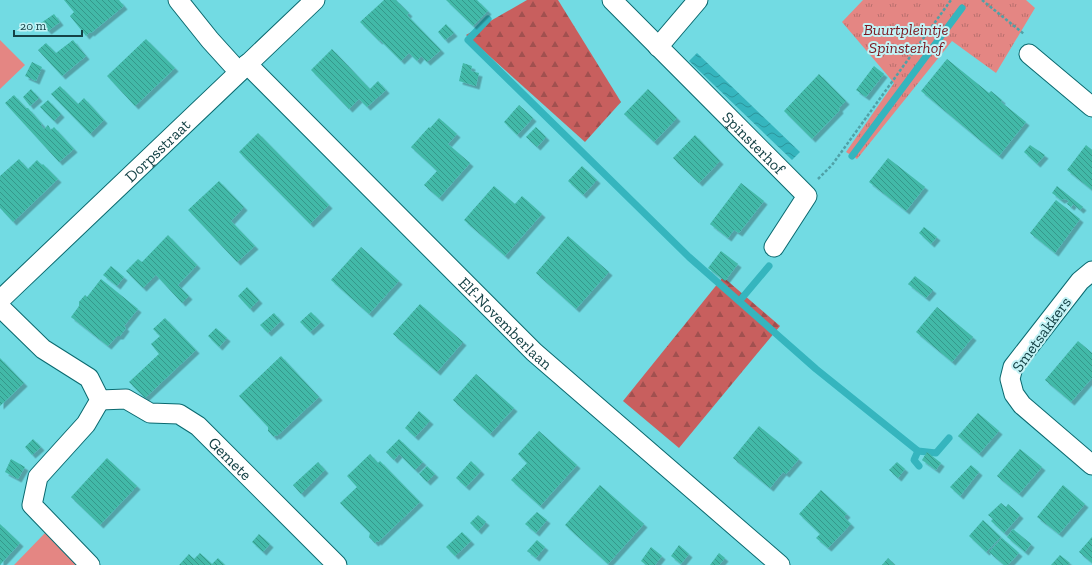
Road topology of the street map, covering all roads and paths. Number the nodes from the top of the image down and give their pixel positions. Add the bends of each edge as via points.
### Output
1 (178, 0) edge
2 (315, 0) edge
3 (612, 0) edge
4 (698, 0) edge
5 (951, 0) edge
6 (982, 0) edge
7 (658, 47) junction
8 (1029, 54) joint
9 (243, 68) junction
10 (1092, 107) edge
11 (803, 193) junction
12 (774, 247) dead end
13 (1092, 271) edge
14 (0, 300) edge
15 (0, 307) edge
16 (100, 400) junction
17 (1092, 465) edge
18 (90, 565) edge
19 (337, 565) edge
20 (780, 565) edge

1 - 9 street, Elf-Novemberlaan via 210,40
2 - 9 street, Dorpsstraat
3 - 7 street, Spinsterhof
4 - 7 street
5 - 11 path via 832,165
6 - 8 path via 1024,33
7 - 11 street, Spinsterhof
8 - 10 street
9 - 14 street, Dorpsstraat
9 - 20 street, Elf-Novemberlaan via 534,352
11 - 12 street via 807,196
13 - 17 street, Smetsakkers via 1080,281 1013,367 1010,379 1014,394 1022,405
15 - 16 street via 43,349 89,378
16 - 18 street via 86,424 38,477 32,505
16 - 19 street, Gemete via 126,399 150,413 179,414 198,426

